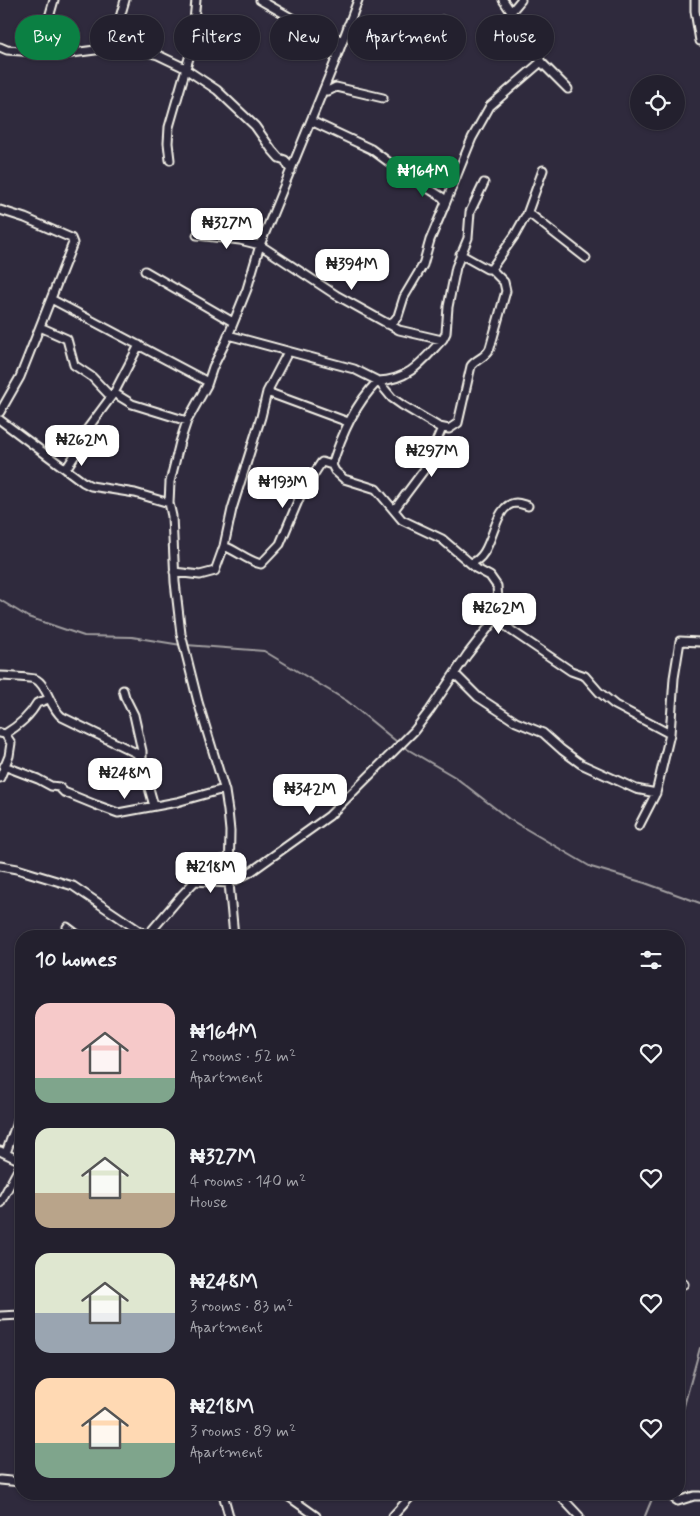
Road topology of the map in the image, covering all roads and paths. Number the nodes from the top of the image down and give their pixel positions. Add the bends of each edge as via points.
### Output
1 (54, 0) edge
2 (125, 0) edge
3 (196, 0) edge
4 (260, 0) edge
5 (358, 0) edge
6 (503, 0) edge
7 (521, 0) edge
8 (695, 0) edge
9 (511, 12) junction
10 (50, 15) edge
11 (121, 15) edge
12 (352, 15) edge
13 (348, 25) edge
14 (343, 41) junction
15 (700, 41) edge
16 (0, 48) edge
17 (15, 50) edge
18 (164, 57) edge
19 (541, 62) junction
20 (187, 70) junction
21 (568, 89) dead end
22 (323, 91) junction
23 (383, 98) dead end
24 (310, 121) junction
25 (295, 159) junction
26 (170, 160) dead end
27 (285, 160) junction
28 (543, 170) dead end
29 (291, 171) junction
30 (484, 183) dead end
31 (446, 202) junction
32 (0, 210) edge
33 (527, 214) junction
34 (197, 235) dead end
35 (260, 245) junction
36 (460, 254) junction
37 (586, 258) dead end
38 (490, 269) junction
39 (145, 271) dead end
40 (51, 299) junction
41 (233, 322) junction
42 (387, 324) junction
43 (40, 327) junction
44 (228, 335) junction
45 (442, 340) junction
46 (139, 345) junction
47 (288, 352) junction
48 (378, 381) junction
49 (208, 382) junction
50 (267, 392) junction
51 (113, 396) junction
52 (0, 412) edge
53 (0, 420) edge
54 (187, 421) junction
55 (348, 422) junction
56 (442, 428) junction
57 (332, 464) junction
58 (66, 469) junction
59 (168, 503) junction
60 (528, 506) dead end
61 (394, 510) junction
62 (224, 546) junction
63 (470, 563) junction
64 (174, 572) junction
65 (499, 614) junction
66 (700, 642) edge
67 (455, 674) junction
68 (0, 676) edge
69 (123, 690) dead end
70 (49, 699) junction
71 (3, 734) edge
72 (670, 734) junction
73 (142, 760) junction
74 (4, 766) junction
75 (0, 778) edge
76 (224, 789) junction
77 (656, 793) junction
78 (154, 806) junction
79 (639, 826) dead end
80 (230, 858) junction
81 (0, 866) edge
82 (194, 881) junction
83 (229, 884) junction
84 (68, 927) dead end
85 (72, 930) edge
86 (138, 930) edge
87 (152, 930) edge
88 (233, 930) edge
89 (15, 1126) edge
90 (3, 1152) edge
91 (15, 1159) edge
92 (15, 1175) edge
93 (0, 1204) edge
94 (15, 1315) edge
95 (0, 1316) edge
96 (0, 1480) edge
97 (15, 1481) edge
98 (700, 1496) edge
99 (685, 1499) edge
100 (225, 1500) edge
101 (293, 1500) edge
102 (408, 1500) edge
103 (564, 1500) edge
104 (229, 1516) edge
105 (316, 1516) edge
106 (393, 1516) edge
107 (579, 1516) edge

1 - 10 street
2 - 11 street
3 - 20 street via 192,51
4 - 14 street
5 - 12 street
6 - 9 street
7 - 9 street
8 - 15 street
9 - 19 street
13 - 14 street
14 - 22 street
16 - 17 street
18 - 20 street
19 - 21 street
19 - 31 street via 490,106 472,138
20 - 26 street via 169,128
20 - 27 street via 238,109 256,126 279,158
22 - 23 street via 336,87
22 - 24 street
24 - 25 street
24 - 31 street via 371,149
25 - 27 street
25 - 29 street
27 - 29 street
28 - 33 street
29 - 35 street
30 - 36 street via 470,212 468,238
31 - 42 street via 423,265 404,297 398,316
32 - 40 street via 73,240
33 - 37 street via 533,215
33 - 38 street via 516,235
34 - 35 street
35 - 41 street
35 - 42 street
36 - 38 street
36 - 45 street
38 - 56 street via 506,286 496,330 488,352 471,366 458,423 449,429
39 - 41 street
40 - 43 street
40 - 46 street
41 - 44 street
42 - 45 street via 398,330
43 - 51 street via 67,339 74,365
43 - 52 street via 20,377
44 - 47 street
44 - 49 street
45 - 48 street via 411,372 389,381
46 - 49 street
46 - 51 street
47 - 48 street via 354,370
47 - 50 street
48 - 55 street
48 - 56 street via 392,398
49 - 54 street
50 - 55 street
50 - 62 street
51 - 54 street
51 - 58 street via 85,432
53 - 58 street
54 - 59 street via 175,458
55 - 57 street
56 - 61 street via 424,470
57 - 61 street via 334,471 344,479 376,489
57 - 62 street via 322,462 301,494 280,544 261,564
58 - 59 street via 91,486 135,493
59 - 64 street via 172,516
60 - 63 street via 517,503 505,508 484,552
61 - 63 street via 406,523 442,538
62 - 64 street via 215,571 200,575
63 - 65 street via 494,580
64 - 76 street via 181,634
65 - 67 street
65 - 72 street via 504,625 571,671 585,676 614,705
66 - 72 street via 680,641
67 - 77 street via 478,697 516,722 543,734 581,764 636,789
67 - 83 street via 414,731 328,816
68 - 70 street via 34,678
69 - 73 street via 134,715
70 - 71 street via 38,703 16,727
70 - 73 street via 55,712 62,717 136,753
71 - 74 street via 11,742
72 - 77 street
73 - 78 street
74 - 75 street
74 - 78 street via 112,812
76 - 78 street
76 - 80 street
77 - 79 street
80 - 82 street via 213,862
80 - 83 street
81 - 86 street via 73,886
82 - 83 street
82 - 87 street
83 - 88 street
84 - 85 street
89 - 90 street
90 - 91 street
92 - 93 street
94 - 95 street
96 - 97 street
98 - 99 street
100 - 104 street
101 - 105 street
102 - 106 street
103 - 107 street

